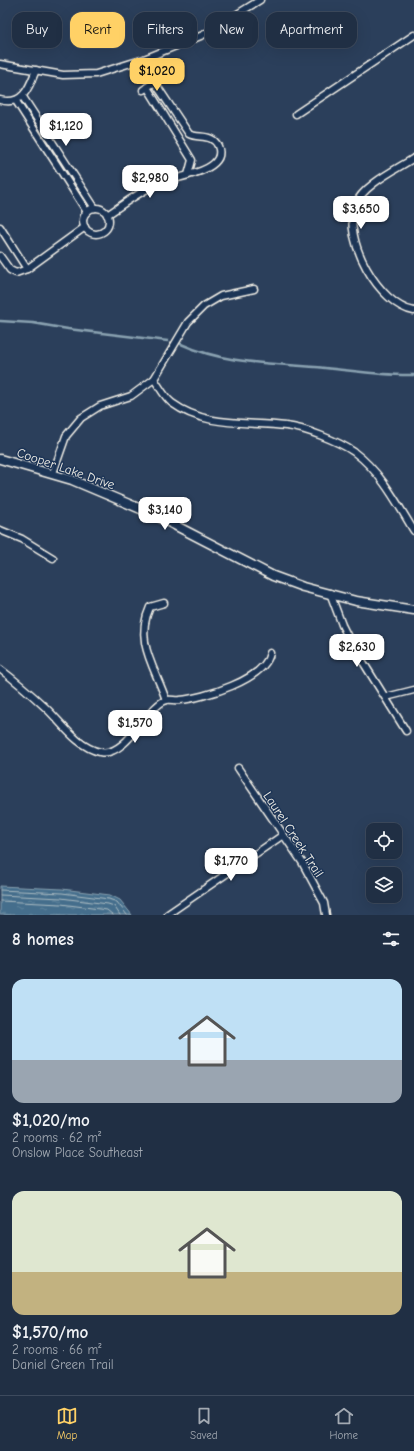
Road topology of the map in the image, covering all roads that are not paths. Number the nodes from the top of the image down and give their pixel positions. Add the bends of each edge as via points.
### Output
1 (260, 0) edge
2 (414, 35) edge
3 (0, 64) edge
4 (36, 70) junction
5 (23, 97) junction
6 (0, 100) edge
7 (16, 101) junction
8 (296, 114) dead end
9 (414, 159) edge
10 (188, 174) junction
11 (95, 208) junction
12 (86, 212) junction
13 (343, 214) dead end
14 (107, 215) junction
15 (353, 215) junction
16 (0, 227) edge
17 (85, 228) junction
18 (0, 256) edge
19 (27, 268) junction
20 (254, 288) dead end
21 (414, 311) edge
22 (154, 379) junction
23 (0, 458) edge
24 (53, 474) junction
25 (0, 530) edge
26 (414, 531) edge
27 (53, 558) dead end
28 (330, 593) junction
29 (164, 603) dead end
30 (414, 610) edge
31 (270, 654) dead end
32 (0, 669) edge
33 (414, 690) edge
34 (386, 697) junction
35 (166, 700) junction
36 (406, 731) dead end
37 (238, 768) dead end
38 (283, 835) junction
39 (168, 914) dead end
40 (326, 915) edge

1 - 4 street via 203,35 144,59 96,74 63,75
2 - 8 street
3 - 4 street
4 - 5 street
5 - 7 street
5 - 11 street
6 - 7 street
7 - 12 street
9 - 15 street via 363,193 355,205
10 - 10 street via 192,160 145,89 157,81 189,134 210,138 218,146 220,153 213,164 202,171
10 - 14 street via 160,183
11 - 12 street
11 - 14 street via 101,209
12 - 17 street
13 - 15 street
14 - 17 street via 109,224 102,233 94,234
15 - 21 street via 353,235 362,259 387,296 402,307
16 - 19 street
17 - 19 street
18 - 19 street via 10,270 16,273
20 - 22 street via 221,296 204,306 188,322
22 - 24 street via 132,396 100,406 81,418 66,436
22 - 26 street via 171,403 195,416 221,422 288,426 323,437 353,452 372,469 390,492
23 - 24 street, Cooper Lake Drive
24 - 28 street, Cooper Lake Drive via 155,515 273,576
25 - 27 street via 22,539
28 - 30 street, Cooper Lake Drive via 356,601
28 - 34 street via 347,636
29 - 35 street via 150,607 144,620 143,633 148,656
31 - 35 street via 269,660 261,669 223,690 180,700
32 - 35 street via 21,684 84,746 102,753 116,749 125,742
33 - 34 street
34 - 36 street
37 - 38 street, Laurel Creek Trail
38 - 39 street
38 - 40 street, Laurel Creek Trail via 302,862 324,903

